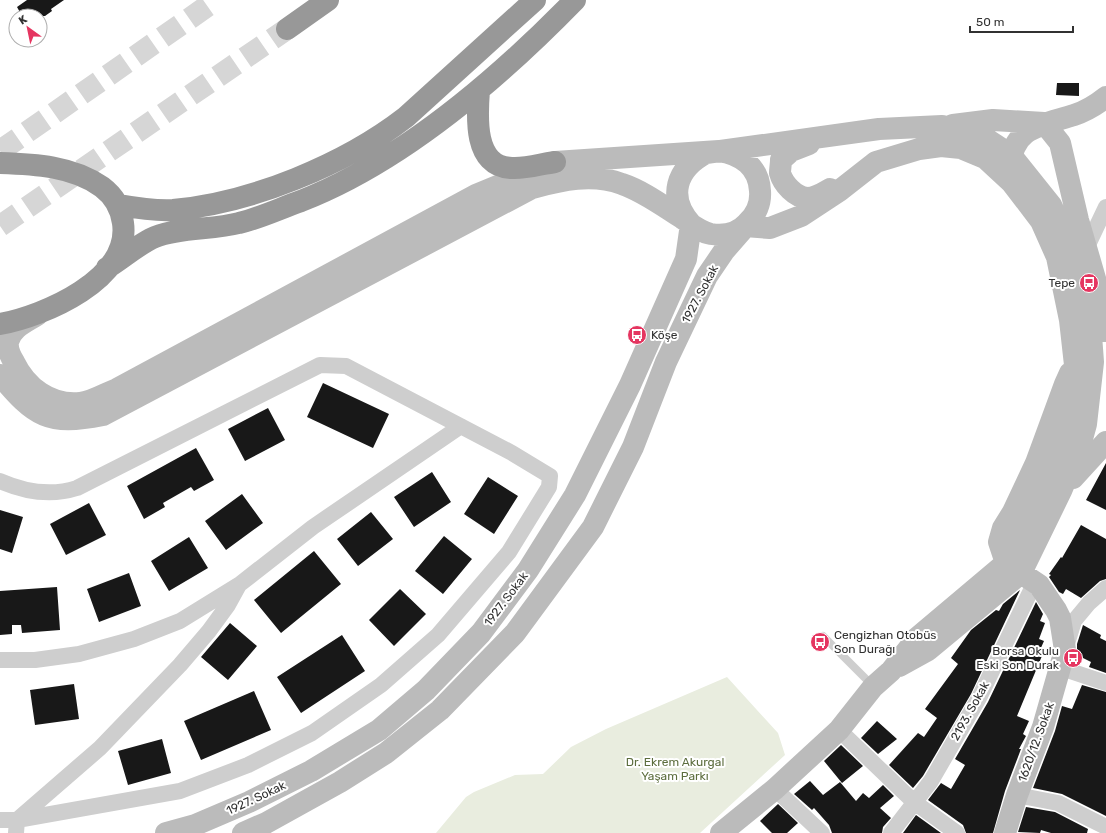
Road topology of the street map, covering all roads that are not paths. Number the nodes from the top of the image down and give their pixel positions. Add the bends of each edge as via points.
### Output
1 (328, 0) edge
2 (535, 0) edge
3 (575, 0) edge
4 (287, 30) tunnel mouth
5 (479, 90) junction
6 (1100, 102) edge
7 (1044, 123) junction
8 (942, 126) junction
9 (835, 136) junction
10 (0, 148) edge
11 (719, 151) junction
12 (1011, 155) junction
13 (555, 162) junction
14 (876, 162) junction
15 (10, 163) edge
16 (1065, 165) junction
17 (1012, 184) junction
18 (119, 205) junction
19 (1106, 207) edge
20 (691, 224) junction
21 (745, 226) junction
22 (1078, 249) junction
23 (107, 268) junction
24 (40, 314) junction
25 (0, 324) edge
26 (1106, 331) edge
27 (0, 375) edge
28 (461, 426) junction
29 (1106, 442) edge
30 (0, 482) edge
31 (1061, 491) junction
32 (1021, 572) junction
33 (240, 584) junction
34 (1106, 588) edge
35 (823, 636) dead end
36 (1063, 659) junction
37 (0, 660) edge
38 (1106, 683) edge
39 (874, 687) junction
40 (839, 730) junction
41 (775, 789) junction
42 (1017, 795) junction
43 (914, 802) junction
44 (0, 820) edge
45 (16, 826) edge
46 (1106, 827) edge
47 (166, 833) edge
48 (243, 833) edge
49 (721, 833) edge
50 (822, 833) edge
51 (891, 833) edge
52 (957, 833) edge
53 (1005, 833) edge

1 - 4 highway
2 - 18 highway via 406,117 388,131 324,167 261,191 213,204 172,210 140,209
3 - 5 highway
5 - 13 highway via 476,118 479,140 490,158 497,164 511,168
5 - 23 highway via 424,133 363,171 310,197 239,223 155,237
6 - 7 main road via 1075,115
6 - 16 main road via 1072,134
7 - 8 main road via 993,120
7 - 12 main road via 1022,135
7 - 16 main road via 1060,144
8 - 9 main road via 879,129
8 - 12 main road via 988,140
9 - 11 main road
9 - 14 main road via 791,151 781,160 780,172 794,193 806,198 819,195
10 - 15 highway
11 - 13 main road
11 - 20 main road via 706,153 694,160 684,169 678,182 680,209
11 - 21 main road via 732,153 745,160 754,170 760,183 761,197 757,211
12 - 17 main road
12 - 22 main road via 1051,205
13 - 24 main road via 476,195 118,389 80,403 51,400 29,386 18,372 10,355 8,342 13,332
14 - 17 main road via 919,149 941,146 961,148 985,158
14 - 21 main road via 801,216 770,228
15 - 18 highway via 64,170 85,178 102,188
16 - 22 main road via 1072,195 1069,208
17 - 32 main road, 1620/12. Sokak via 1041,221 1057,257 1070,320 1075,365 1065,384 1036,463 1003,528 999,542
18 - 23 highway via 124,230 122,244
19 - 22 street
20 - 21 main road via 699,230 724,235
20 - 27 main road via 621,183 593,178 567,179 532,188 103,415 76,420 49,418 32,408
20 - 47 main road, 1927. Sokak via 686,259 630,384 575,495 528,570 481,633 426,690 379,730 311,771 249,802 195,825
21 - 48 main road, 1927. Sokak via 707,276 666,362 633,447 593,527 515,633 440,710 386,753 340,782
22 - 26 main road via 1103,306
22 - 31 main road via 1093,362 1086,424 1080,446
23 - 24 highway via 92,283
24 - 25 highway
28 - 30 street via 346,366 320,365 77,488 63,493 48,493
28 - 33 street via 313,527
28 - 45 street via 550,476 549,487 509,552 433,640 381,686 312,733 248,764 180,791
29 - 31 main road
31 - 32 main road
32 - 36 main road, 1620/12. Sokak via 1056,610 1060,618
32 - 39 main road via 928,650 891,671
32 - 43 street, 2193. Sokak via 979,698 931,781
33 - 37 street via 180,621 134,639 79,654 34,660
33 - 45 street via 209,631 180,665 100,748
34 - 36 street, 1620/12. Sokak via 1074,621
35 - 39 lane
36 - 38 street
36 - 42 main road, 1620/12. Sokak via 1043,727
39 - 40 main road
40 - 41 main road
40 - 43 street
41 - 49 main road
41 - 50 street
42 - 46 street via 1058,804
42 - 53 main road, 1620/12. Sokak
43 - 51 street, 2193. Sokak
43 - 52 street
44 - 45 street

